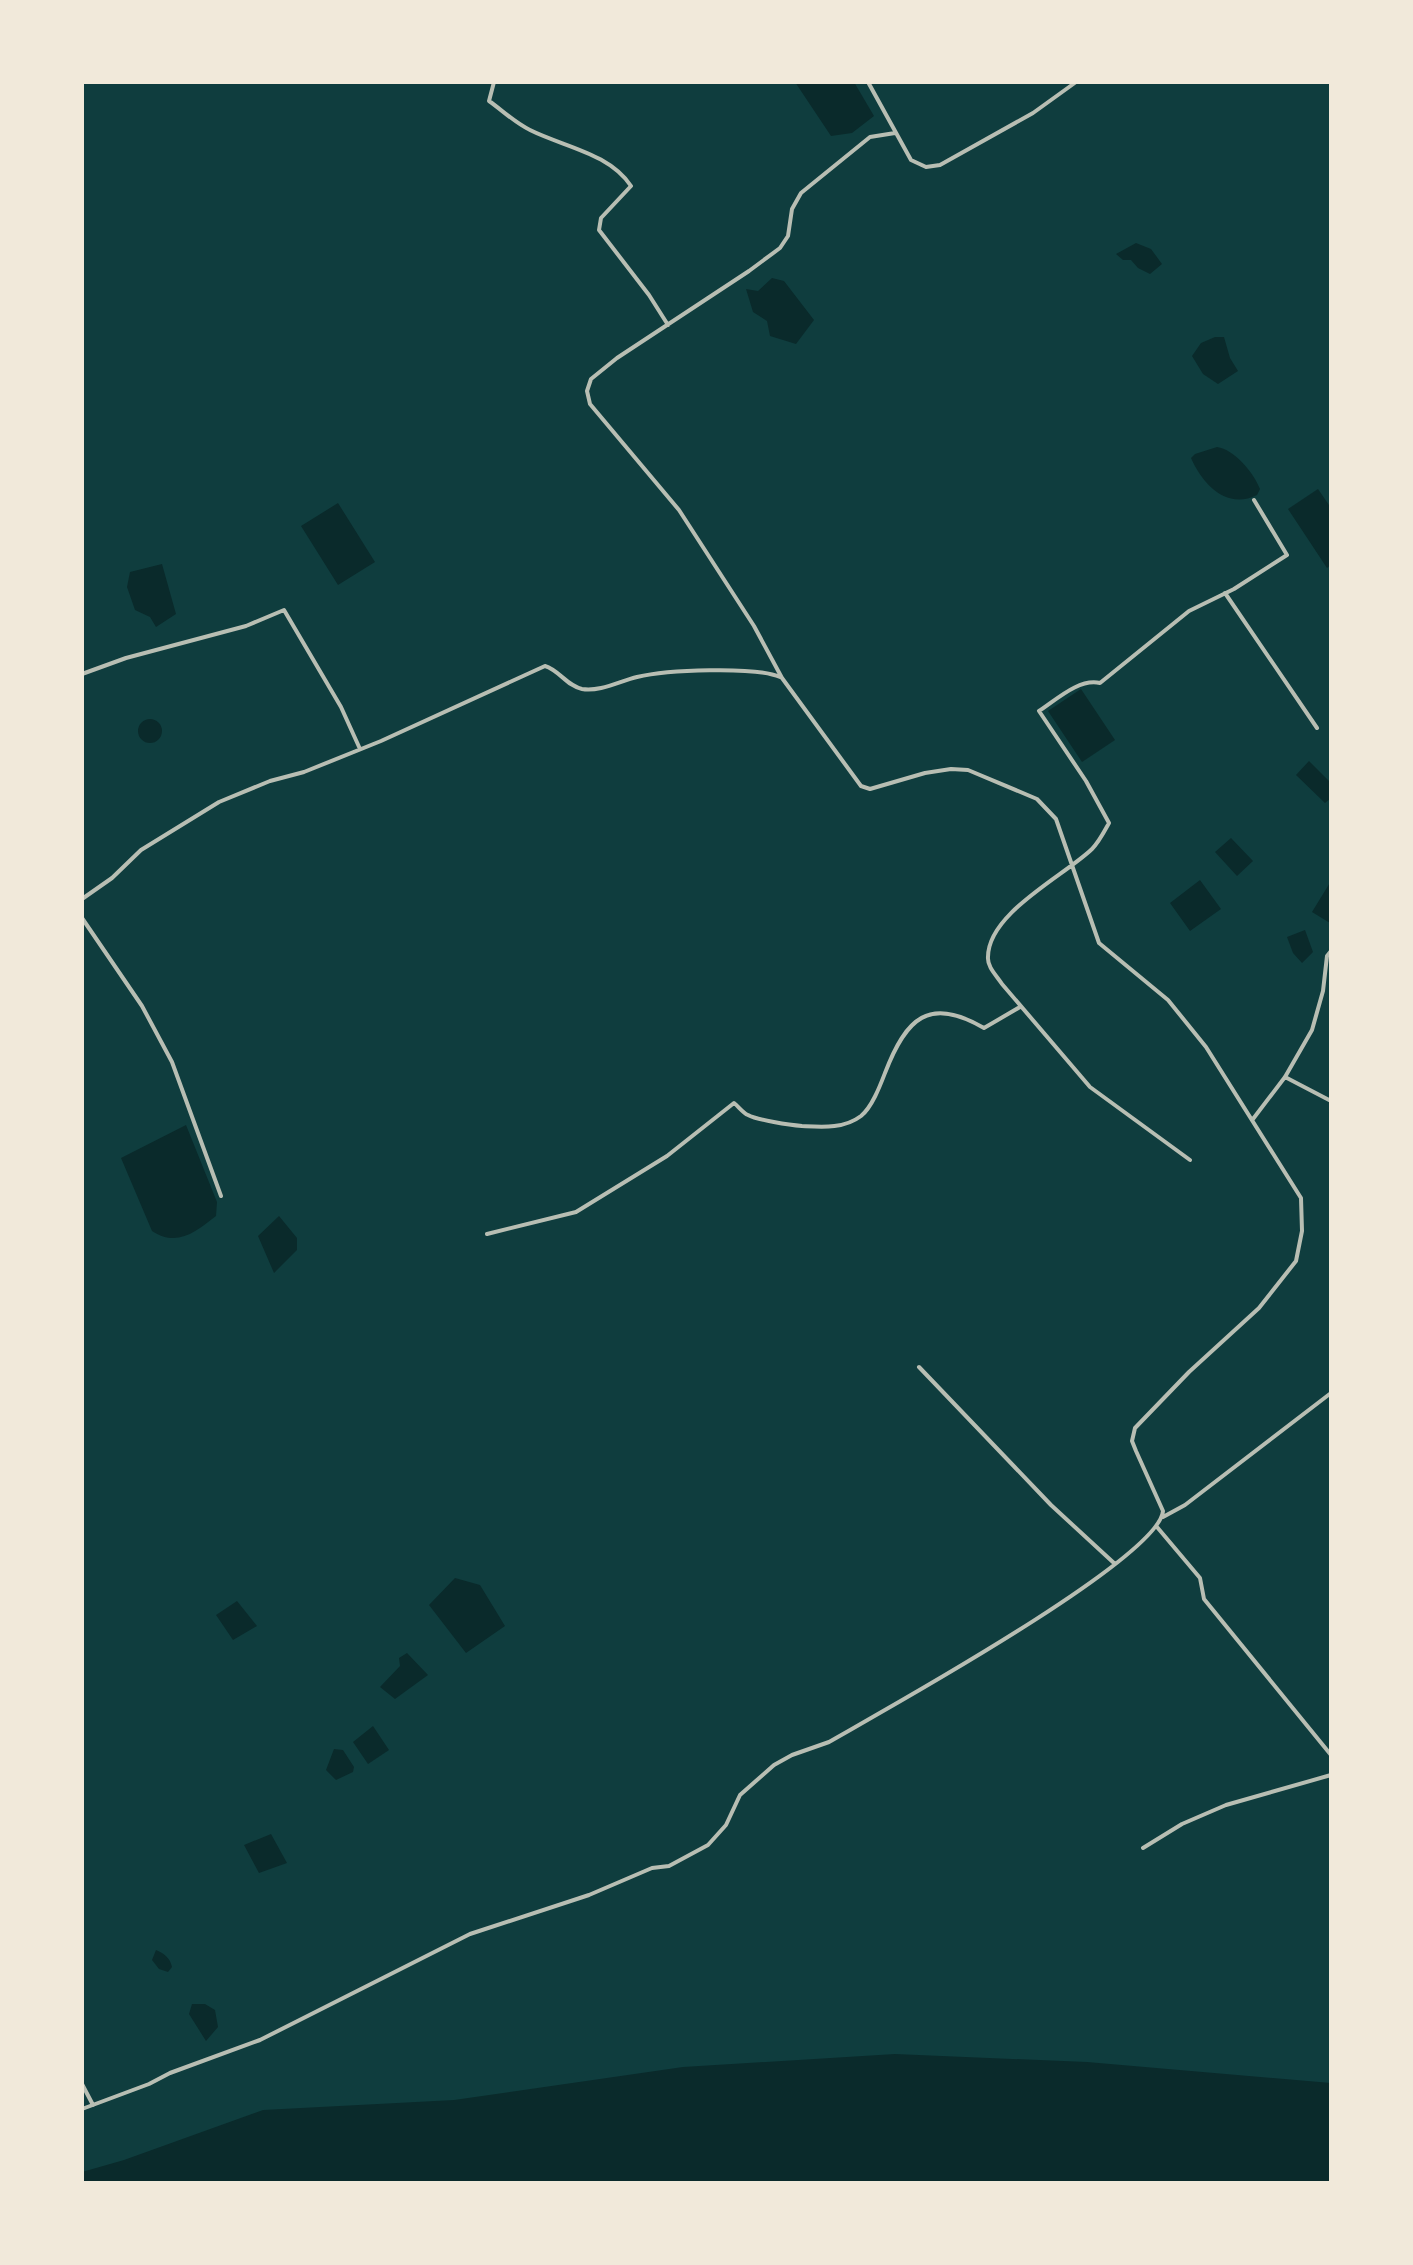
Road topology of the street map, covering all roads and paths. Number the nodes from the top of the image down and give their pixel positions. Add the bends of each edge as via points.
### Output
1 (494, 82) edge
2 (868, 82) edge
3 (1076, 82) edge
4 (895, 133) junction
5 (668, 325) junction
6 (1254, 500) dead end
7 (1225, 593) junction
8 (82, 674) edge
9 (782, 678) junction
10 (1317, 728) dead end
11 (360, 749) junction
12 (1073, 865) junction
13 (82, 899) edge
14 (82, 918) edge
15 (1331, 951) edge
16 (1020, 1007) junction
17 (1285, 1077) junction
18 (1331, 1101) edge
19 (1253, 1119) junction
20 (1190, 1160) dead end
21 (221, 1196) dead end
22 (487, 1234) dead end
23 (919, 1367) dead end
24 (1331, 1393) edge
25 (1163, 1517) junction
26 (1157, 1527) junction
27 (1115, 1564) junction
28 (1331, 1755) edge
29 (1331, 1775) edge
30 (1143, 1848) dead end
31 (82, 2084) edge
32 (93, 2105) junction
33 (82, 2109) edge

1 - 5 street via 489,101 525,128 622,172 631,186 601,218 599,230
2 - 4 street
3 - 4 street via 1033,113 940,165 926,167 911,160
4 - 5 street via 870,137 801,193 780,248
5 - 9 street via 591,379 590,404 679,510
6 - 7 street via 1287,555
7 - 10 street
7 - 12 street via 1189,611 1100,683 1076,687 1039,711 1109,823 1095,847
8 - 11 street via 284,610
9 - 11 street via 767,671 705,671 639,676 583,689 545,666
9 - 12 street via 861,786 870,789 939,770 968,770 1037,799 1056,819
11 - 13 street via 219,802 141,850
12 - 16 street via 1016,906 987,955
12 - 19 street via 1099,943 1168,1000
14 - 21 street via 142,1006 172,1062
15 - 17 street via 1312,1030
16 - 20 street via 1090,1087
16 - 22 street via 984,1028 962,1015 936,1011 916,1020 892,1054 863,1115 843,1126 785,1125 748,1116 734,1103 667,1156 576,1212
17 - 18 street
17 - 19 street
19 - 25 street via 1301,1198 1296,1261 1259,1308 1135,1428 1132,1441
23 - 27 street
24 - 25 street
25 - 26 street
26 - 27 street
26 - 28 street via 1200,1578 1204,1599
27 - 32 street via 1063,1604 942,1677 829,1742 774,1765 740,1795 726,1825 708,1845 669,1866 470,1934 260,2040
29 - 30 street via 1213,1810
31 - 32 street
32 - 33 street

